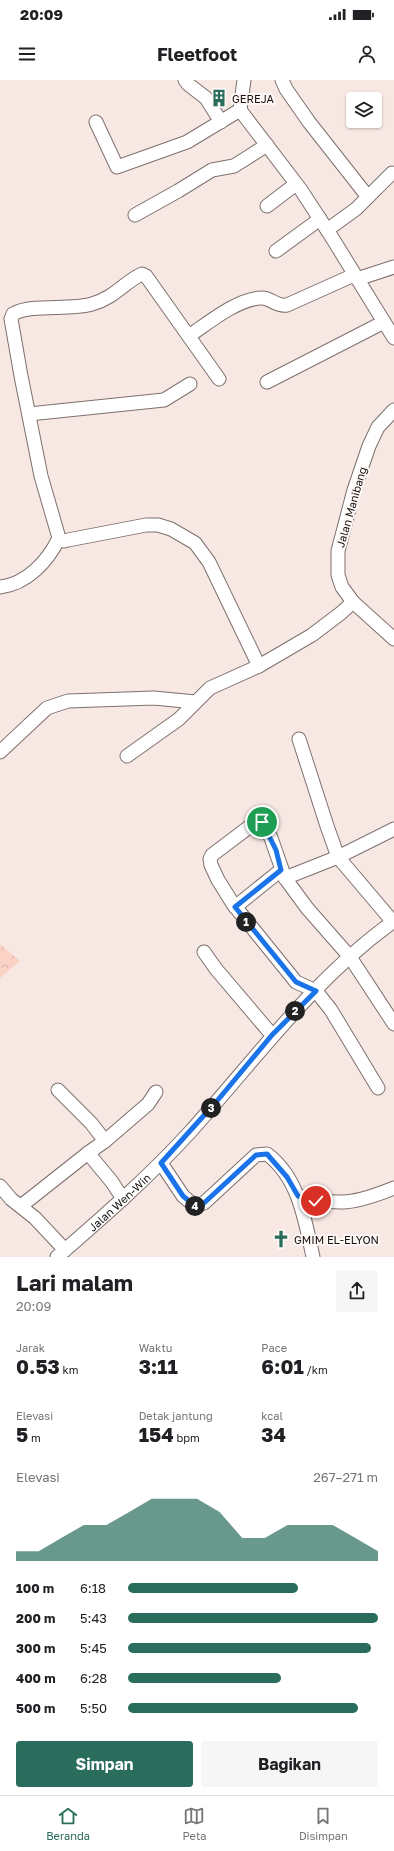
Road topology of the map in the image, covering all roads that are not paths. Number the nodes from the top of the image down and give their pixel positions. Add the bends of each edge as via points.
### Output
1 (185, 80) edge
2 (244, 80) edge
3 (282, 80) edge
4 (240, 110) junction
5 (96, 122) dead end
6 (221, 122) junction
7 (267, 145) junction
8 (392, 173) dead end
9 (296, 184) junction
10 (368, 197) junction
11 (267, 206) dead end
12 (135, 215) dead end
13 (324, 224) junction
14 (276, 251) dead end
15 (394, 267) edge
16 (355, 277) junction
17 (384, 322) junction
18 (189, 336) junction
19 (394, 338) edge
20 (220, 379) dead end
21 (267, 382) dead end
22 (190, 384) dead end
23 (394, 410) edge
24 (29, 414) junction
25 (59, 538) junction
26 (0, 586) edge
27 (353, 602) junction
28 (394, 639) edge
29 (259, 666) junction
30 (195, 702) junction
31 (299, 739) dead end
32 (0, 752) edge
33 (127, 756) dead end
34 (394, 829) edge
35 (338, 857) junction
36 (283, 874) junction
37 (235, 907) junction
38 (393, 921) edge
39 (204, 952) dead end
40 (350, 957) junction
41 (316, 991) junction
42 (394, 1024) edge
43 (272, 1035) junction
44 (378, 1088) dead end
45 (58, 1090) dead end
46 (156, 1092) dead end
47 (105, 1141) junction
48 (88, 1153) junction
49 (161, 1163) junction
50 (0, 1186) edge
51 (394, 1188) edge
52 (298, 1196) junction
53 (123, 1199) junction
54 (21, 1206) junction
55 (61, 1254) edge
56 (312, 1257) edge

1 - 6 street via 206,98
2 - 4 street
3 - 10 street via 309,122
4 - 6 street
4 - 7 street
5 - 6 street via 117,167 187,142
7 - 9 street
7 - 12 street via 234,166 212,170
8 - 10 street
9 - 11 street
9 - 13 street
10 - 13 street via 356,209
13 - 14 street
13 - 16 street
15 - 16 street
16 - 17 street
16 - 18 street via 287,305 280,306 262,298 246,301
17 - 19 street
17 - 21 street
18 - 20 street
18 - 24 street via 142,274 108,299 90,305 20,310 13,314 11,319
22 - 24 street via 164,400
23 - 27 street, Jalan Manibang via 378,427 369,446 339,541 338,575 342,587
24 - 25 street via 41,476
25 - 26 street via 39,568 15,582
25 - 29 street via 64,541 146,525 158,525 184,535 195,543 209,562
27 - 28 street, Jalan Manibang
27 - 29 street via 312,634
29 - 30 street via 210,688
30 - 32 street via 154,698 57,703 47,708
30 - 33 street via 179,719
31 - 35 street
34 - 35 street
35 - 36 street
35 - 38 street
36 - 37 street
36 - 37 street via 271,838 260,821 210,859 216,875
36 - 40 street via 307,908
37 - 41 street via 296,982
38 - 40 street, Jalan Wen-Win
39 - 43 street
40 - 41 street, Jalan Wen-Win
40 - 42 street
41 - 43 street, Jalan Wen-Win
41 - 44 street via 346,1033
43 - 49 street, Jalan Wen-Win
45 - 47 street
46 - 47 street via 148,1104
47 - 48 street
48 - 53 street
48 - 54 street
49 - 52 street via 183,1196 195,1206 204,1203 256,1155 267,1154 287,1177
49 - 53 street, Jalan Wen-Win
50 - 54 street
51 - 52 street via 352,1202 326,1203
52 - 56 street
53 - 55 street, Jalan Wen-Win
54 - 55 street via 35,1218

